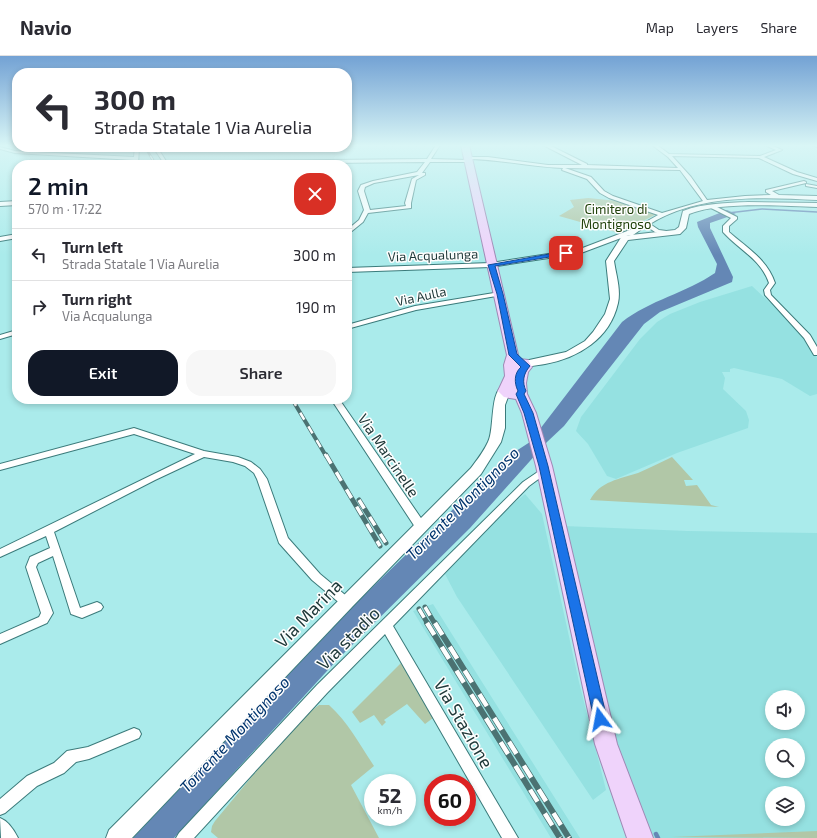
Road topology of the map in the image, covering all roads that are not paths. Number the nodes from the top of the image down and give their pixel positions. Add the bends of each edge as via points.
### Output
1 (376, 181) edge
2 (413, 181) edge
3 (473, 181) edge
4 (592, 181) edge
5 (691, 181) edge
6 (806, 184) junction
7 (817, 184) edge
8 (781, 188) junction
9 (817, 188) edge
10 (789, 191) junction
11 (780, 197) junction
12 (817, 198) edge
13 (706, 202) junction
14 (12, 203) edge
15 (0, 204) edge
16 (817, 205) edge
17 (715, 208) junction
18 (366, 212) junction
19 (663, 215) junction
20 (647, 224) junction
21 (352, 229) edge
22 (636, 230) junction
23 (672, 233) junction
24 (12, 237) edge
25 (625, 238) junction
26 (0, 239) edge
27 (491, 265) junction
28 (352, 270) edge
29 (500, 294) junction
30 (352, 326) edge
31 (12, 333) edge
32 (0, 337) edge
33 (817, 353) edge
34 (518, 363) junction
35 (512, 396) junction
36 (338, 404) edge
37 (204, 454) junction
38 (0, 467) edge
39 (544, 468) junction
40 (421, 526) junction
41 (49, 531) junction
42 (56, 550) junction
43 (0, 553) edge
44 (346, 602) junction
45 (97, 607) dead end
46 (386, 625) junction
47 (0, 639) edge
48 (134, 734) dead end
49 (0, 808) edge
50 (0, 825) edge
51 (10, 838) edge
52 (117, 838) edge
53 (184, 838) edge
54 (510, 838) edge
55 (640, 838) edge

1 - 18 street via 363,186 361,191
2 - 18 street via 409,207
3 - 27 main road
4 - 19 street via 602,192 616,199
5 - 13 street
6 - 7 street
6 - 8 street
6 - 9 street
6 - 10 street
8 - 10 street
8 - 11 street via 768,190
10 - 11 street
11 - 12 street
11 - 13 street
13 - 19 street via 682,207
14 - 15 street
16 - 17 street via 781,204
17 - 23 street via 688,211 680,231
17 - 33 street via 735,219 726,226 726,232 768,271 772,283 767,290 768,295
18 - 21 street
19 - 20 street
20 - 22 street
20 - 23 street via 658,231
22 - 25 street
22 - 27 street, Via Acqualunga via 581,251
23 - 25 street
24 - 26 street
25 - 34 street via 610,261 615,296 608,318 598,333 583,348 566,356
27 - 28 street, Via Acqualunga
27 - 29 main road
29 - 30 street, Via Aulla via 415,308
29 - 34 main road
31 - 32 street
34 - 35 main road via 510,365
35 - 39 main road via 533,431
35 - 40 main road, Via Marina via 494,442 476,471
36 - 40 street, Via Marcinelle
37 - 38 street via 134,431
37 - 41 street
37 - 44 street via 235,459 257,471 283,540 316,577
39 - 46 street, Via stadio
39 - 55 main road via 606,744
40 - 44 main road, Via Marina
41 - 42 street
41 - 43 street
42 - 45 street via 75,611 82,613
42 - 47 street via 34,560 31,567 47,612 43,620
44 - 52 main road, Via Marina
46 - 53 street, Via stadio via 322,689
46 - 54 street, Via Stazione
48 - 49 street via 89,753 72,756 59,768 32,781
50 - 51 street

